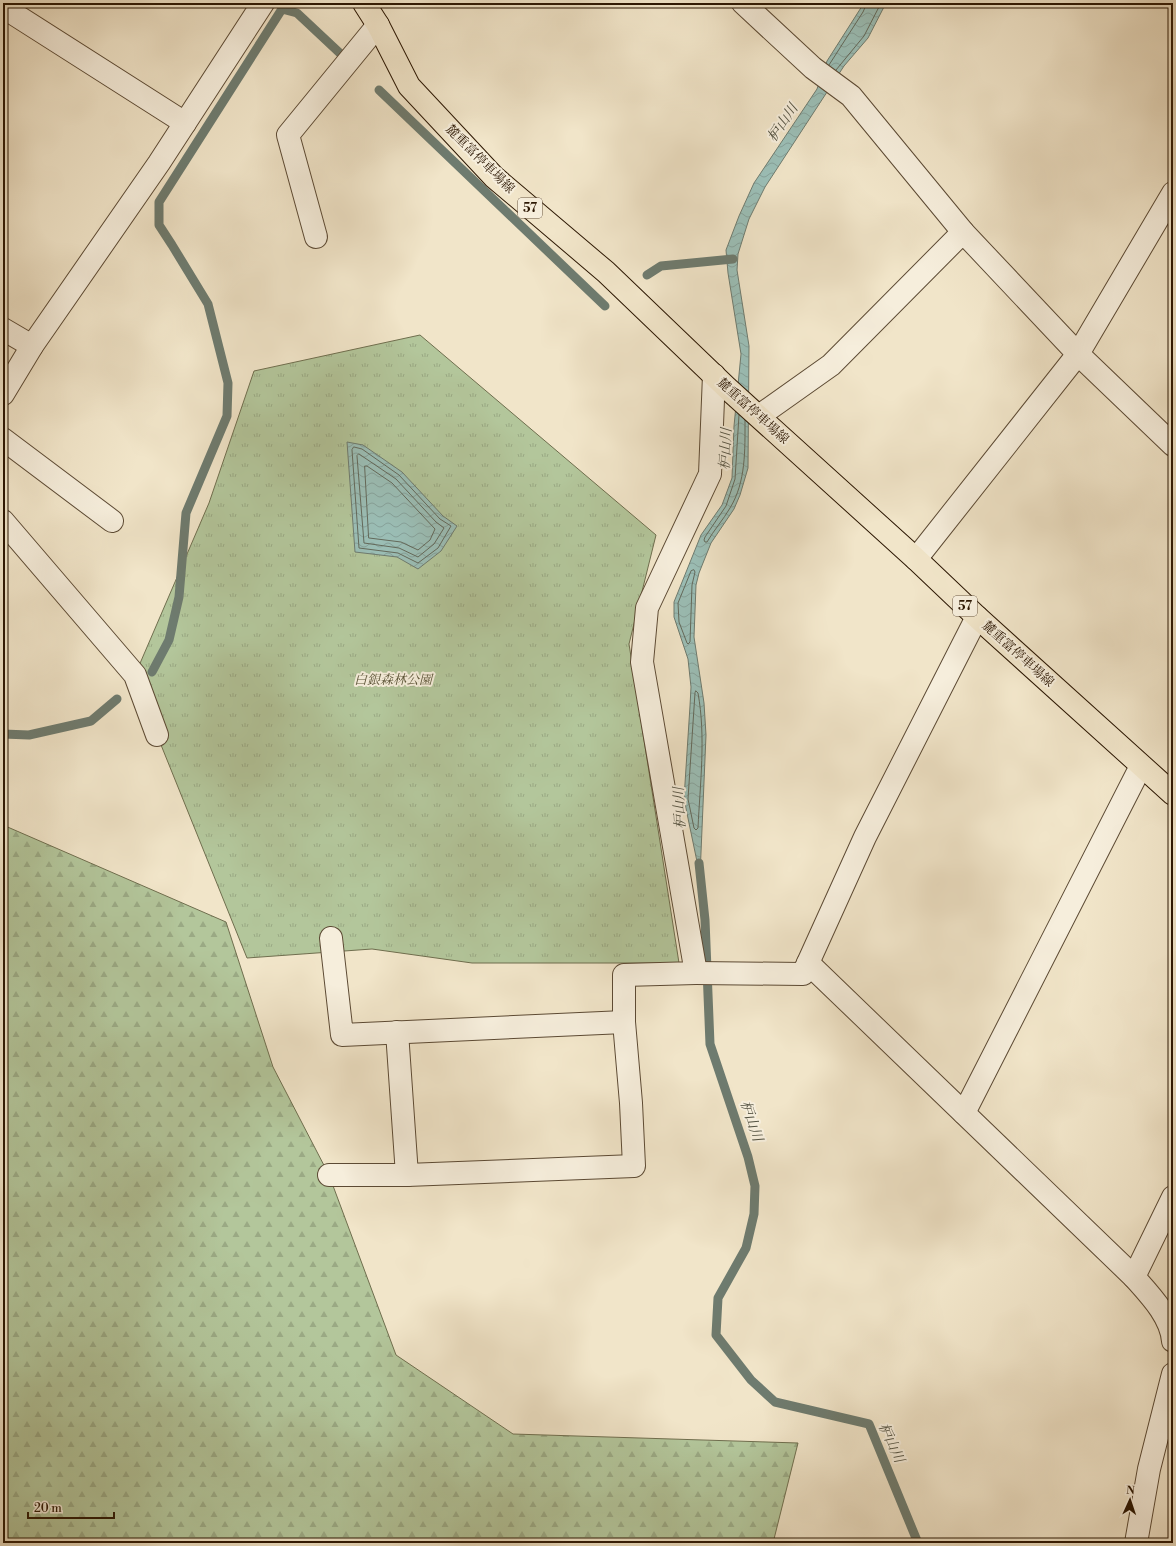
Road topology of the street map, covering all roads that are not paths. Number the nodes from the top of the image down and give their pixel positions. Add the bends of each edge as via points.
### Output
1 (263, 3) edge
2 (364, 3) edge
3 (743, 3) edge
4 (3, 7) edge
5 (378, 26) junction
6 (185, 123) junction
7 (1173, 193) edge
8 (963, 232) junction
9 (316, 237) dead end
10 (3, 329) edge
11 (32, 346) junction
12 (1078, 354) junction
13 (721, 382) junction
14 (3, 394) edge
15 (759, 416) junction
16 (3, 439) edge
17 (1173, 445) edge
18 (112, 521) dead end
19 (6, 531) edge
20 (916, 559) junction
21 (977, 617) junction
22 (157, 735) dead end
23 (1141, 766) junction
24 (1173, 794) edge
25 (331, 938) dead end
26 (808, 963) junction
27 (697, 974) junction
28 (624, 1022) junction
29 (397, 1032) junction
30 (964, 1114) junction
31 (329, 1175) dead end
32 (407, 1175) junction
33 (1173, 1197) edge
34 (1134, 1277) junction
35 (1173, 1340) edge
36 (1173, 1374) edge
37 (1136, 1543) edge

1 - 6 street
2 - 5 main road, 麓重富停車場線 / 57
3 - 8 street via 813,68 851,96
4 - 6 street
5 - 9 street via 288,135
5 - 13 main road, 麓重富停車場線 / 57 via 410,86 494,177 606,272
6 - 11 street
7 - 12 street
8 - 12 street
8 - 15 street via 831,365
10 - 11 street
11 - 14 street
12 - 17 street
12 - 20 street
13 - 15 main road, 麓重富停車場線 / 57
13 - 27 street via 710,474 647,608 642,662
15 - 20 main road, 麓重富停車場線 / 57
16 - 18 street
19 - 22 street via 135,675
20 - 21 main road, 麓重富停車場線 / 57
21 - 23 main road, 麓重富停車場線 / 57
21 - 26 street via 865,837
23 - 24 main road, 麓重富停車場線 / 57
23 - 30 street
25 - 29 street via 342,1035
26 - 27 street via 803,974
26 - 30 street
27 - 28 street via 624,974
28 - 29 street
28 - 32 street via 634,1166
29 - 32 street
30 - 34 street
31 - 32 street
33 - 34 street
34 - 35 street via 1159,1306
36 - 37 street via 1149,1469

